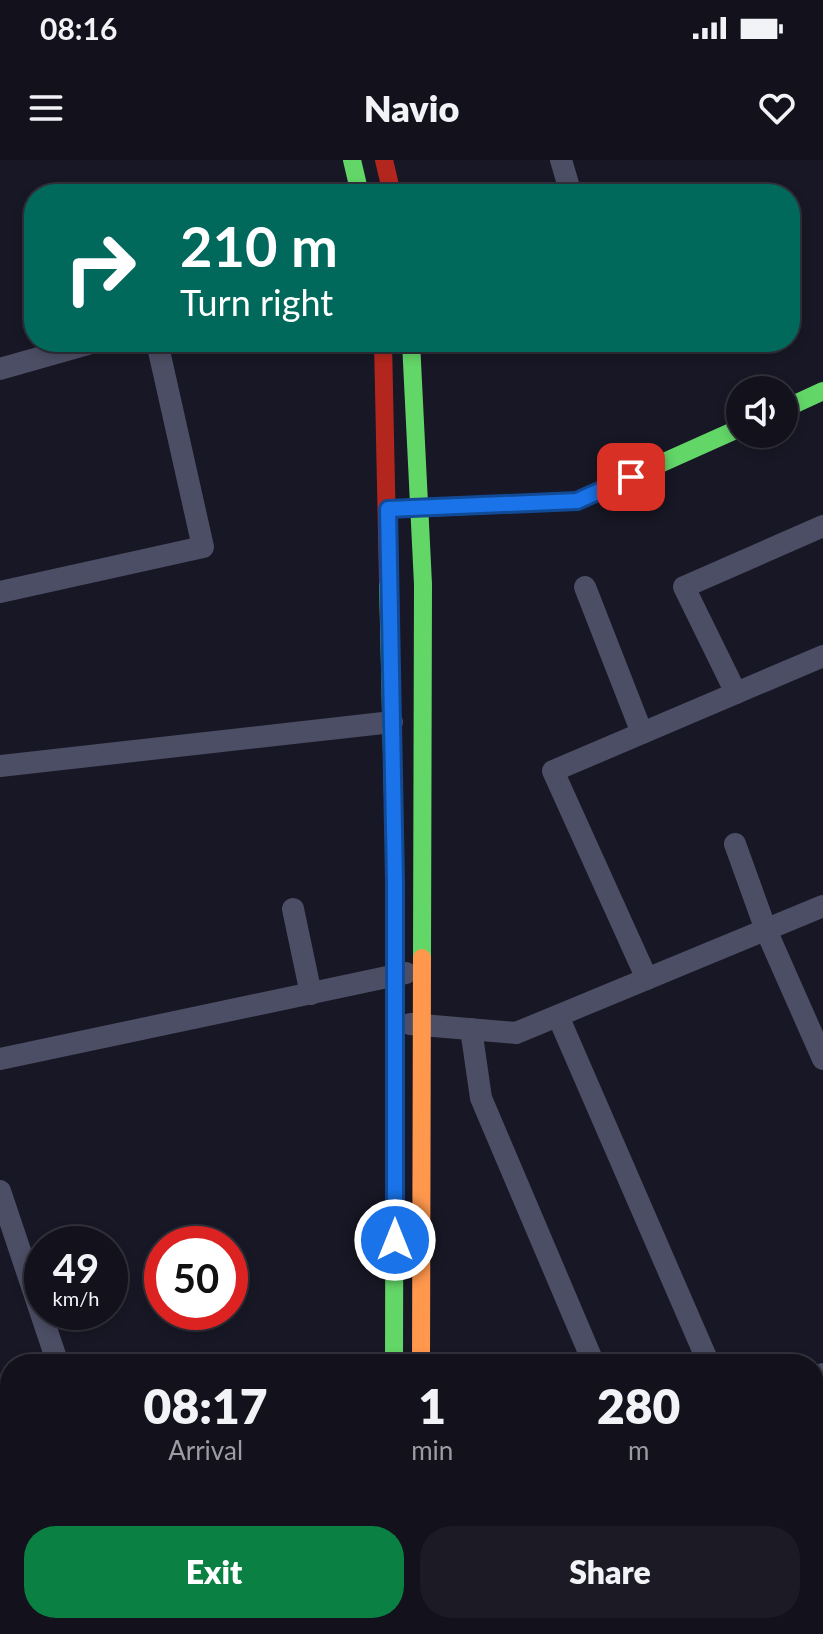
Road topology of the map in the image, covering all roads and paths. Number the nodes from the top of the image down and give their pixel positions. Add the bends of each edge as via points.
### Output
1 (352, 160) edge
2 (384, 160) edge
3 (561, 160) edge
4 (358, 184) edge
5 (390, 184) edge
6 (568, 184) edge
7 (60, 352) edge
8 (159, 352) edge
9 (383, 352) edge
10 (411, 352) edge
11 (0, 369) edge
12 (823, 391) edge
13 (798, 403) edge
14 (726, 434) edge
15 (388, 509) junction
16 (419, 509) junction
17 (823, 526) edge
18 (585, 587) dead end
19 (0, 592) edge
20 (823, 656) edge
21 (736, 693) junction
22 (392, 722) junction
23 (642, 733) junction
24 (0, 766) edge
25 (735, 844) dead end
26 (823, 906) edge
27 (293, 909) dead end
28 (766, 930) junction
29 (422, 968) junction
30 (395, 976) junction
31 (647, 979) junction
32 (311, 994) junction
33 (558, 1016) junction
34 (395, 1023) junction
35 (422, 1026) junction
36 (471, 1029) junction
37 (0, 1059) edge
38 (823, 1059) edge
39 (0, 1191) edge
40 (55, 1354) edge
41 (394, 1354) edge
42 (421, 1354) edge
43 (590, 1354) edge
44 (705, 1354) edge

1 - 4 main road
2 - 5 main road
3 - 6 street
7 - 11 street
8 - 19 street via 203,547
9 - 15 main road
10 - 16 main road
12 - 13 main road
14 - 16 main road via 577,501
15 - 16 main road
15 - 22 main road
16 - 29 main road
17 - 21 street via 684,587
18 - 23 street
20 - 21 street
21 - 23 street
22 - 24 street
22 - 30 main road
23 - 31 street via 553,771
25 - 28 street
26 - 28 street
27 - 32 street
28 - 31 street
28 - 38 street
29 - 30 street
29 - 35 main road
30 - 32 street
30 - 34 main road
31 - 33 street
32 - 37 street
33 - 36 street via 516,1033
33 - 44 street
34 - 35 street
34 - 41 main road
35 - 36 street
35 - 42 main road
36 - 43 street via 481,1098
39 - 40 street

